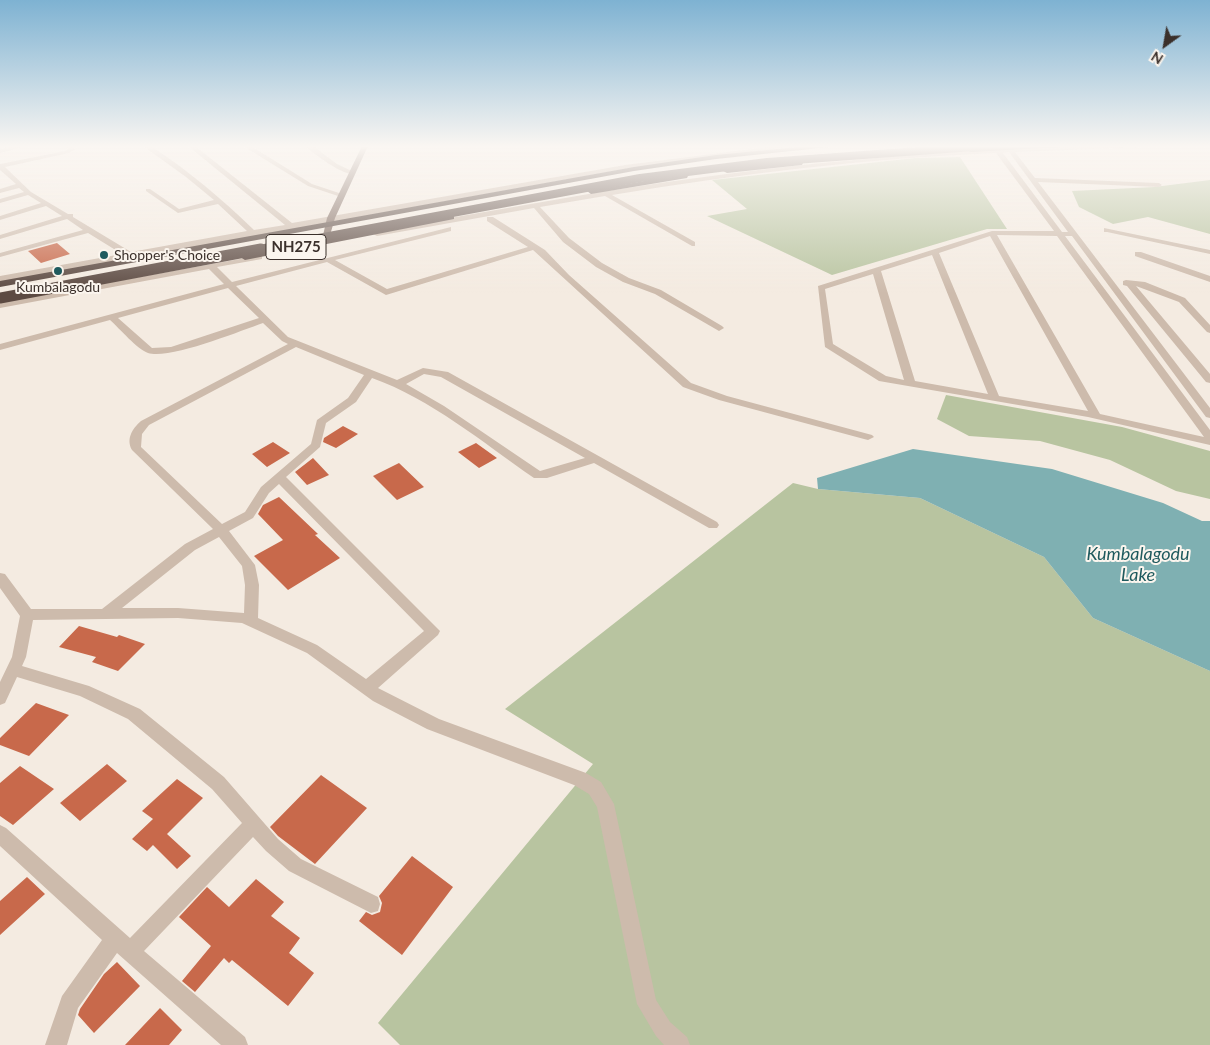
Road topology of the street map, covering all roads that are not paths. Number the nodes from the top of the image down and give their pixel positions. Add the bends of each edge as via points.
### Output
1 (23, 195) edge
2 (32, 195) edge
3 (155, 195) edge
4 (212, 195) edge
5 (251, 195) edge
6 (341, 195) edge
7 (483, 195) edge
8 (510, 195) edge
9 (551, 195) edge
10 (572, 195) edge
11 (590, 195) edge
12 (608, 195) edge
13 (1030, 195) edge
14 (1044, 195) edge
15 (0, 201) edge
16 (220, 201) junction
17 (46, 204) junction
18 (535, 207) junction
19 (70, 216) junction
20 (0, 218) edge
21 (490, 219) junction
22 (330, 221) junction
23 (290, 226) junction
24 (90, 230) junction
25 (1107, 230) dead end
26 (1057, 232) junction
27 (253, 233) junction
28 (992, 233) junction
29 (1074, 234) junction
30 (0, 237) edge
31 (324, 242) junction
32 (692, 244) dead end
33 (535, 247) junction
34 (934, 251) junction
35 (1210, 252) edge
36 (128, 254) junction
37 (1138, 254) dead end
38 (0, 255) edge
39 (1179, 256) junction
40 (328, 259) junction
41 (211, 266) junction
42 (876, 269) junction
43 (0, 279) edge
44 (1210, 279) edge
45 (1111, 283) junction
46 (0, 284) edge
47 (1130, 284) junction
48 (230, 285) junction
49 (0, 288) edge
50 (0, 298) edge
51 (0, 304) edge
52 (112, 317) junction
53 (263, 320) junction
54 (719, 328) dead end
55 (1210, 330) edge
56 (294, 344) junction
57 (0, 347) edge
58 (370, 374) junction
59 (1210, 380) edge
60 (910, 383) junction
61 (398, 384) junction
62 (995, 398) junction
63 (1210, 415) edge
64 (1096, 416) junction
65 (868, 437) dead end
66 (1210, 438) edge
67 (1210, 442) edge
68 (595, 459) junction
69 (279, 477) junction
70 (712, 525) dead end
71 (220, 529) junction
72 (0, 578) edge
73 (105, 614) junction
74 (27, 615) junction
75 (251, 621) junction
76 (14, 670) junction
77 (367, 688) junction
78 (0, 698) edge
79 (254, 823) junction
80 (0, 834) edge
81 (371, 904) dead end
82 (122, 946) junction
83 (56, 1045) edge
84 (237, 1045) edge
85 (679, 1045) edge

1 - 15 street
2 - 17 street
3 - 16 street via 178,211
4 - 16 street
5 - 23 street
6 - 22 main road
7 - 22 highway, NH275
8 - 49 highway, NH275
9 - 50 highway, NH275, bridge
10 - 31 highway, NH275
11 - 18 street, NH275
12 - 32 street
13 - 26 street
14 - 29 street
16 - 27 street
17 - 19 street
17 - 20 street
18 - 21 street
18 - 41 street, NH275
18 - 54 street via 566,240 599,265 658,292
19 - 24 street
19 - 30 street
21 - 33 street
21 - 40 street
22 - 23 street, NH275
22 - 31 main road
22 - 46 highway, NH275
23 - 27 street, NH275
24 - 36 street
24 - 38 street
25 - 39 street
26 - 28 street
26 - 29 street
26 - 66 street
27 - 36 street, NH275
28 - 34 street
28 - 64 street
29 - 45 street
31 - 51 highway, NH275
33 - 40 street via 386,292
33 - 65 street via 686,384 723,398
34 - 42 street
34 - 62 street
35 - 39 street
36 - 43 street, NH275
37 - 39 street
39 - 44 street
40 - 48 street
41 - 48 street
41 - 51 street, NH275
42 - 60 street
42 - 60 street via 821,288 828,345 883,379
45 - 47 street
45 - 63 street
47 - 55 street via 1142,284 1182,300
47 - 59 street
48 - 52 street
48 - 53 street
52 - 53 street via 149,350 156,352 172,350
52 - 57 street
53 - 56 street
56 - 58 street
56 - 71 street via 136,430 136,448
58 - 61 street
58 - 69 street via 352,400 320,422 316,445
60 - 62 street
61 - 68 street via 423,372 444,374
61 - 68 street via 440,408 538,475
62 - 64 street
64 - 67 street
68 - 70 street
69 - 71 street via 265,490 249,515
69 - 77 street via 433,631
71 - 73 street via 190,547
71 - 75 street via 248,565 252,585
72 - 74 street
73 - 74 street
73 - 75 street via 220,615
74 - 76 street
75 - 77 street via 312,649
76 - 78 street
76 - 79 street via 84,691 134,714 218,783
77 - 85 street via 433,724 580,779 595,788 605,804 647,1004 663,1029
79 - 81 street via 295,865
79 - 82 street
80 - 82 street
82 - 83 street via 69,1004
82 - 84 street

